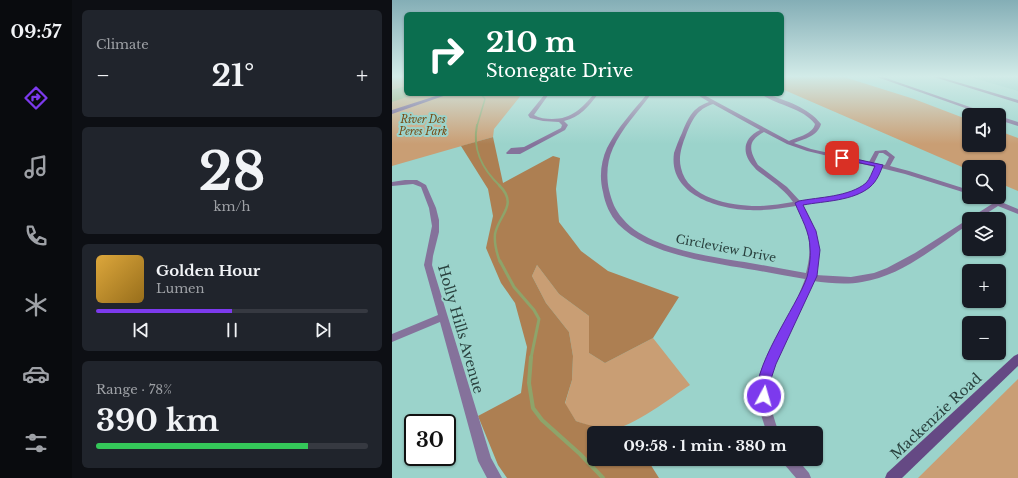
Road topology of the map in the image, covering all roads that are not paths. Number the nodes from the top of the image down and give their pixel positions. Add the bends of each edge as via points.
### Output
1 (431, 99) edge
2 (543, 99) edge
3 (591, 99) edge
4 (645, 99) edge
5 (708, 99) edge
6 (775, 99) edge
7 (944, 99) edge
8 (713, 102) junction
9 (970, 108) edge
10 (392, 112) edge
11 (560, 120) junction
12 (1006, 120) edge
13 (1018, 124) edge
14 (764, 130) junction
15 (789, 143) junction
16 (524, 149) dead end
17 (871, 163) junction
18 (879, 165) junction
19 (887, 167) junction
20 (392, 184) edge
21 (962, 190) edge
22 (799, 203) junction
23 (996, 204) edge
24 (1000, 204) edge
25 (984, 212) edge
26 (1018, 212) edge
27 (962, 226) edge
28 (812, 276) junction
29 (442, 317) junction
30 (392, 338) edge
31 (1018, 359) edge
32 (771, 426) edge
33 (795, 466) edge
34 (495, 478) edge
35 (804, 478) edge
36 (892, 478) edge

1 - 10 main road
2 - 11 street via 532,117
3 - 11 street via 579,114
4 - 28 street, Circleview Drive via 610,147 604,167 604,191 610,208 624,225 640,237 663,248 696,257
5 - 8 street
6 - 15 street via 811,116 818,124 812,133
7 - 9 street
8 - 14 street
8 - 22 street via 703,105 694,112 676,149 679,177 698,194 730,205 768,207
11 - 16 street via 565,125 563,129
12 - 13 street
14 - 15 street
14 - 22 street via 752,136 748,150 750,158
15 - 17 street via 809,150
17 - 18 street
17 - 19 street via 877,152 884,151 892,156
18 - 19 street
18 - 22 street via 874,178 858,191 845,196
19 - 21 street
20 - 29 street, Holly Hills Avenue via 412,182 424,186 436,220 428,265
22 - 28 street via 812,231 815,250
23 - 25 street
24 - 26 street
27 - 28 street, Circleview Drive via 881,274 843,280
28 - 32 street via 769,364 763,385 764,406
29 - 30 street
29 - 34 street, Holly Hills Avenue via 485,461
31 - 36 main road, Mackenzie Road
33 - 35 street

